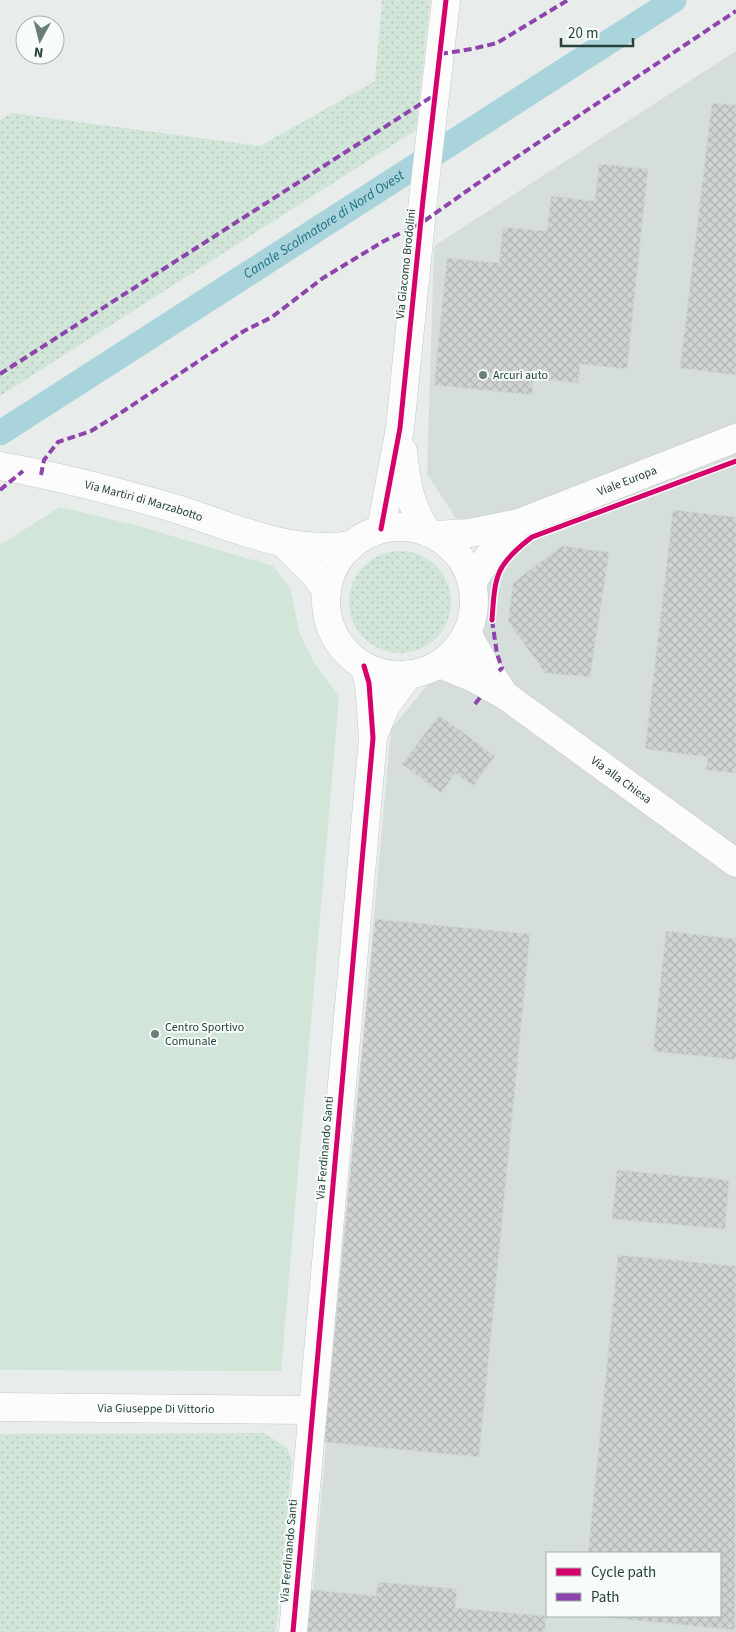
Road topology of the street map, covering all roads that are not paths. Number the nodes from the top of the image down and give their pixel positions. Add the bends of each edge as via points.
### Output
1 (446, 0) edge
2 (400, 428) junction
3 (736, 438) edge
4 (5, 467) edge
5 (519, 524) junction
6 (381, 529) junction
7 (431, 534) junction
8 (285, 545) junction
9 (351, 545) junction
10 (472, 583) junction
11 (327, 591) junction
12 (468, 633) junction
13 (440, 664) junction
14 (364, 666) junction
15 (409, 674) junction
16 (506, 696) junction
17 (373, 738) junction
18 (736, 863) edge
19 (0, 1407) edge
20 (312, 1410) junction
21 (293, 1632) edge

1 - 2 street, Via Giacomo Brodolini
2 - 6 street, Via Giacomo Brodolini
2 - 7 street, Via Giacomo Brodolini via 406,476 415,511
3 - 5 street, Viale Europa
4 - 8 street, Via Martiri di Marzabotto via 170,507
5 - 7 street, Viale Europa via 470,534
5 - 10 street, Viale Europa via 488,557
6 - 7 street via 397,526
6 - 9 street
7 - 10 street via 456,553 465,564
8 - 9 street, Via Martiri di Marzabotto via 328,549
8 - 11 street, Via Martiri di Marzabotto
9 - 11 street via 331,574
10 - 12 street via 474,608
11 - 14 street via 327,613 334,634 347,652
12 - 13 street
12 - 16 street, Via alla Chiesa
13 - 15 street
13 - 16 street, Via alla Chiesa
14 - 15 street via 386,674
14 - 17 street, Via Ferdinando Santi via 369,683
15 - 17 street, Via Ferdinando Santi via 385,707
16 - 18 street, Via alla Chiesa
17 - 20 street, Via Ferdinando Santi
19 - 20 street, Via Giuseppe Di Vittorio
20 - 21 street, Via Ferdinando Santi

